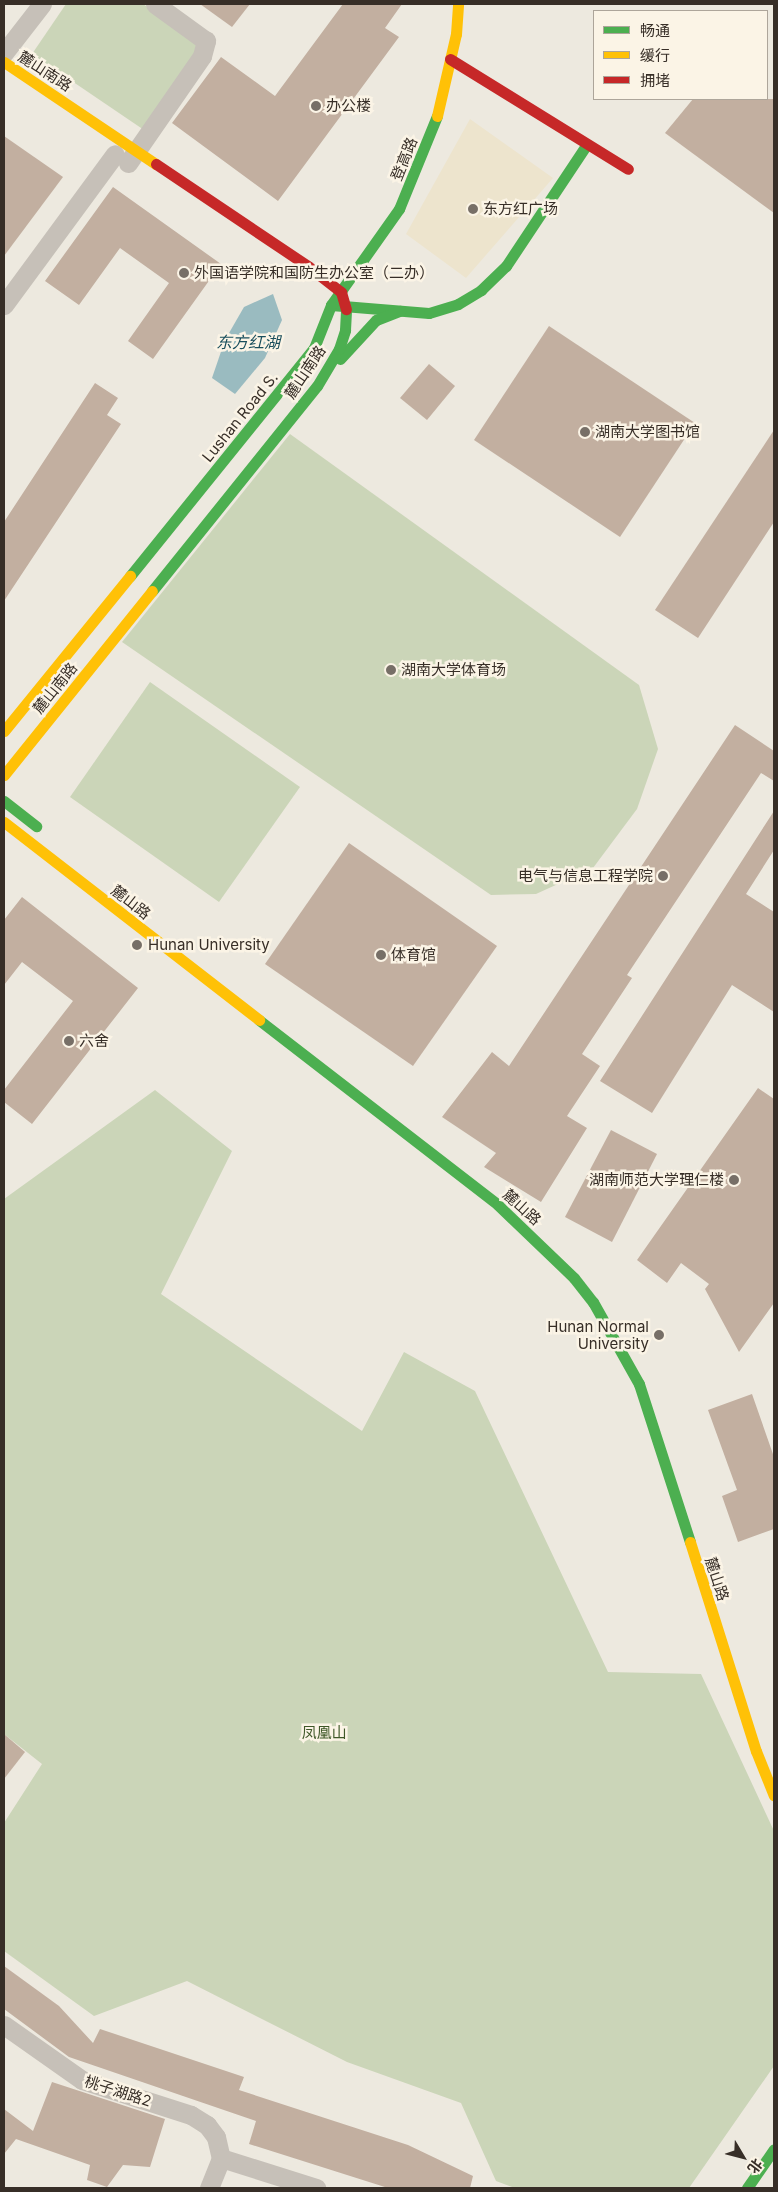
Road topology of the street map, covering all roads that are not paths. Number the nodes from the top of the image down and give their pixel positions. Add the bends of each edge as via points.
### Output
1 (42, 4) edge
2 (155, 4) edge
3 (458, 4) edge
4 (4, 53) edge
5 (450, 59) junction
6 (4, 62) edge
7 (587, 144) junction
8 (124, 156) junction
9 (628, 169) dead end
10 (341, 292) junction
11 (327, 302) junction
12 (4, 305) edge
13 (346, 306) junction
14 (400, 311) junction
15 (317, 386) junction
16 (4, 731) edge
17 (27, 746) junction
18 (4, 775) edge
19 (20, 776) dead end
20 (20, 796) dead end
21 (4, 800) edge
22 (4, 822) edge
23 (4, 830) edge
24 (27, 840) junction
25 (774, 1796) edge
26 (4, 2025) edge
27 (774, 2149) edge
28 (221, 2158) junction
29 (209, 2188) edge
30 (316, 2188) edge
31 (748, 2188) edge

1 - 4 street
2 - 8 street via 206,41 202,56
3 - 5 main road, 登高路
5 - 7 main road
5 - 10 main road, 登高路 via 435,124 399,209
6 - 8 main road, 麓山南路
7 - 9 main road
7 - 14 main road via 506,266 481,290 458,304 429,313
8 - 10 main road, 麓山南路
8 - 12 street
10 - 11 main road, 登高路
10 - 13 main road, 麓山南路
11 - 13 main road
11 - 16 main road, Lushan Road S. via 314,348 299,369
13 - 14 main road
13 - 15 main road, 麓山南路 via 345,330 339,349
14 - 15 main road via 376,320 366,328
15 - 17 main road, 麓山南路
17 - 18 main road, 麓山南路
17 - 19 main road
20 - 21 main road via 42,830
22 - 24 main road, 麓山路
23 - 24 main road
24 - 25 main road, 麓山路 via 498,1205 574,1278 593,1302 640,1384 756,1752
26 - 28 street, 桃子湖路2 via 82,2080 191,2115 207,2125 216,2137
27 - 31 main road
28 - 29 street
28 - 30 street

